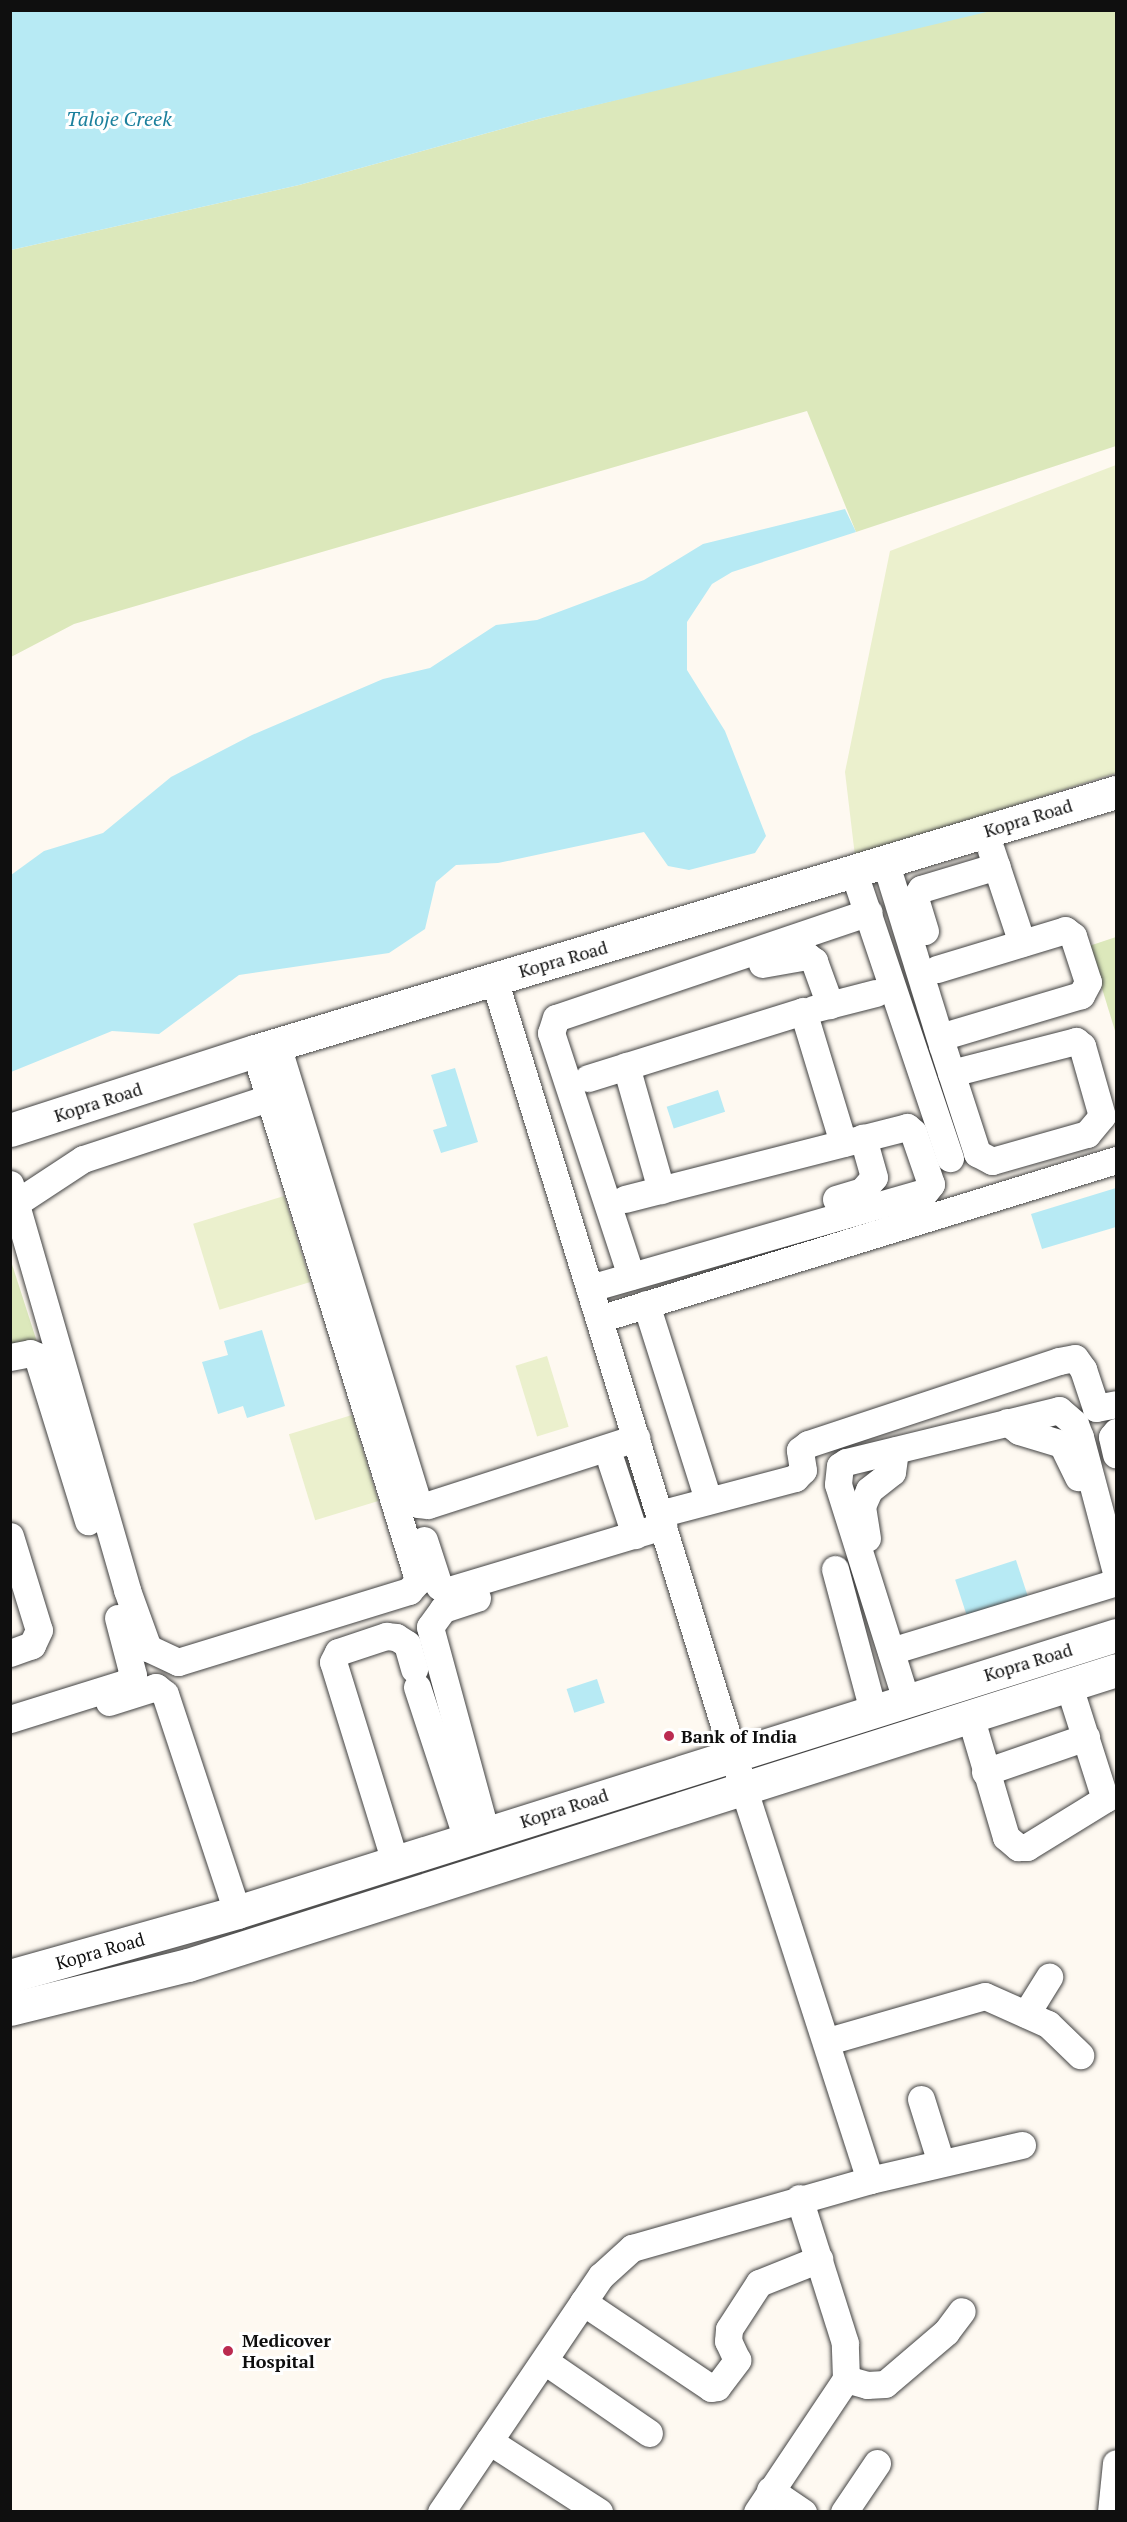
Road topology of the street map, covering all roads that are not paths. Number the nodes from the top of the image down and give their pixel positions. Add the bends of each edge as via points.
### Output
1 (1116, 792) edge
2 (985, 831) junction
3 (885, 861) junction
4 (997, 866) junction
5 (854, 873) junction
6 (871, 919) junction
7 (1022, 943) junction
8 (762, 964) dead end
9 (937, 969) junction
10 (494, 979) junction
11 (876, 993) dead end
12 (830, 1005) junction
13 (803, 1011) junction
14 (946, 1038) junction
15 (266, 1048) junction
16 (626, 1066) junction
17 (951, 1073) junction
18 (588, 1078) dead end
19 (269, 1098) junction
20 (10, 1130) edge
21 (853, 1140) junction
22 (950, 1158) dead end
23 (1116, 1160) edge
24 (661, 1190) junction
25 (13, 1194) edge
26 (625, 1199) dead end
27 (836, 1199) dead end
28 (641, 1274) junction
29 (590, 1288) junction
30 (646, 1304) junction
31 (599, 1319) junction
32 (10, 1358) edge
33 (1116, 1404) edge
34 (1007, 1422) junction
35 (1116, 1432) edge
36 (638, 1445) junction
37 (895, 1450) junction
38 (1116, 1455) edge
39 (611, 1462) junction
40 (708, 1500) junction
41 (1089, 1512) dead end
42 (663, 1527) junction
43 (634, 1534) junction
44 (10, 1536) edge
45 (835, 1569) dead end
46 (876, 1571) dead end
47 (1116, 1572) edge
48 (1116, 1582) edge
49 (1116, 1635) edge
50 (891, 1651) junction
51 (10, 1653) edge
52 (1116, 1670) edge
53 (1069, 1686) junction
54 (906, 1700) junction
55 (873, 1711) junction
56 (10, 1719) edge
57 (971, 1719) junction
58 (10, 1735) edge
59 (1086, 1737) junction
60 (734, 1755) junction
61 (985, 1772) junction
62 (743, 1787) junction
63 (476, 1836) junction
64 (395, 1862) junction
65 (237, 1912) junction
66 (18, 1974) edge
67 (1049, 1977) dead end
68 (23, 2006) edge
69 (1026, 2014) junction
70 (828, 2041) junction
71 (1080, 2055) dead end
72 (921, 2098) dead end
73 (1022, 2145) dead end
74 (941, 2163) junction
75 (870, 2180) junction
76 (799, 2198) junction
77 (819, 2259) junction
78 (583, 2302) junction
79 (962, 2311) dead end
80 (546, 2361) junction
81 (846, 2379) junction
82 (649, 2433) dead end
83 (489, 2441) junction
84 (877, 2463) dead end
85 (1116, 2463) edge
86 (764, 2501) edge
87 (441, 2511) edge
88 (599, 2511) edge
89 (803, 2511) edge
90 (844, 2511) edge
91 (1112, 2511) edge

1 - 2 street, Kopra Road
2 - 3 street, Kopra Road
2 - 4 street
3 - 5 street, Kopra Road
3 - 14 street
4 - 7 street
4 - 9 street via 917,893 916,903
5 - 6 street
5 - 10 street, Kopra Road
6 - 22 street
6 - 28 street via 556,1018 551,1033
7 - 9 street
7 - 14 street via 1069,932 1088,982 1086,990
8 - 12 street via 807,956 814,961
9 - 14 street
10 - 15 street, Kopra Road
10 - 29 street
11 - 12 street
12 - 13 street
13 - 16 street
13 - 21 street
14 - 17 street
15 - 19 street
15 - 20 street, Kopra Road
15 - 36 street via 418,1504 428,1505
16 - 18 street
16 - 24 street
17 - 17 street via 977,1153 992,1161 1087,1134 1102,1116 1082,1046 1076,1041
19 - 25 street via 83,1160
19 - 25 street via 416,1573 417,1582 409,1591 178,1662 148,1648 127,1590
21 - 24 street
21 - 27 street via 874,1178 862,1191
21 - 28 street via 907,1127 916,1139 930,1189
23 - 30 street
24 - 26 street
28 - 29 street
29 - 31 street
30 - 31 street
30 - 40 street
31 - 36 street
32 - 56 street via 30,1353 37,1356 134,1668 125,1683
33 - 40 street via 1096,1408 1083,1369 1075,1359 1059,1361 808,1444 800,1450 803,1470 795,1478
34 - 37 street
34 - 41 street via 1019,1431 1062,1444 1070,1453
34 - 47 street via 1059,1410 1075,1424
35 - 38 street via 1112,1437
36 - 39 street
36 - 42 street
37 - 46 street via 892,1472 869,1490 862,1506
37 - 50 street via 846,1462 837,1475
39 - 43 street
39 - 43 street via 426,1516 420,1524 423,1538 439,1586 446,1591
40 - 42 street
42 - 43 street
42 - 60 street
42 - 63 street via 443,1609 431,1620 430,1633
44 - 51 street via 39,1630 32,1645
45 - 55 street
48 - 50 street
49 - 54 street, Kopra Road
50 - 54 street
52 - 53 street, Kopra Road
53 - 57 street, Kopra Road
53 - 59 street
54 - 55 street, Kopra Road
55 - 60 street, Kopra Road
57 - 61 street
57 - 62 street, Kopra Road
58 - 65 street via 150,1688 161,1690 168,1701
59 - 61 street
59 - 61 street via 1105,1799 1027,1847 1018,1847 1006,1837
60 - 62 street
60 - 63 street, Kopra Road
62 - 68 street, Kopra Road via 188,1965
62 - 70 street
63 - 64 street, Kopra Road
63 - 64 street via 416,1678 407,1644 386,1636 338,1652 333,1662
64 - 65 street, Kopra Road
65 - 66 street, Kopra Road
66 - 68 street
67 - 69 street
69 - 70 street via 995,1999 977,1996
69 - 71 street via 1047,2024
70 - 75 street
72 - 74 street
73 - 74 street
74 - 75 street
75 - 76 street
76 - 77 street
76 - 78 street via 632,2248 601,2276
77 - 78 street via 759,2283 729,2329 728,2341 736,2360 717,2387 711,2388
77 - 81 street via 845,2343
78 - 80 street
79 - 81 street via 946,2332 885,2384 867,2385
80 - 82 street
80 - 83 street
81 - 86 street
83 - 87 street
83 - 88 street
84 - 90 street
85 - 91 street
86 - 89 street

